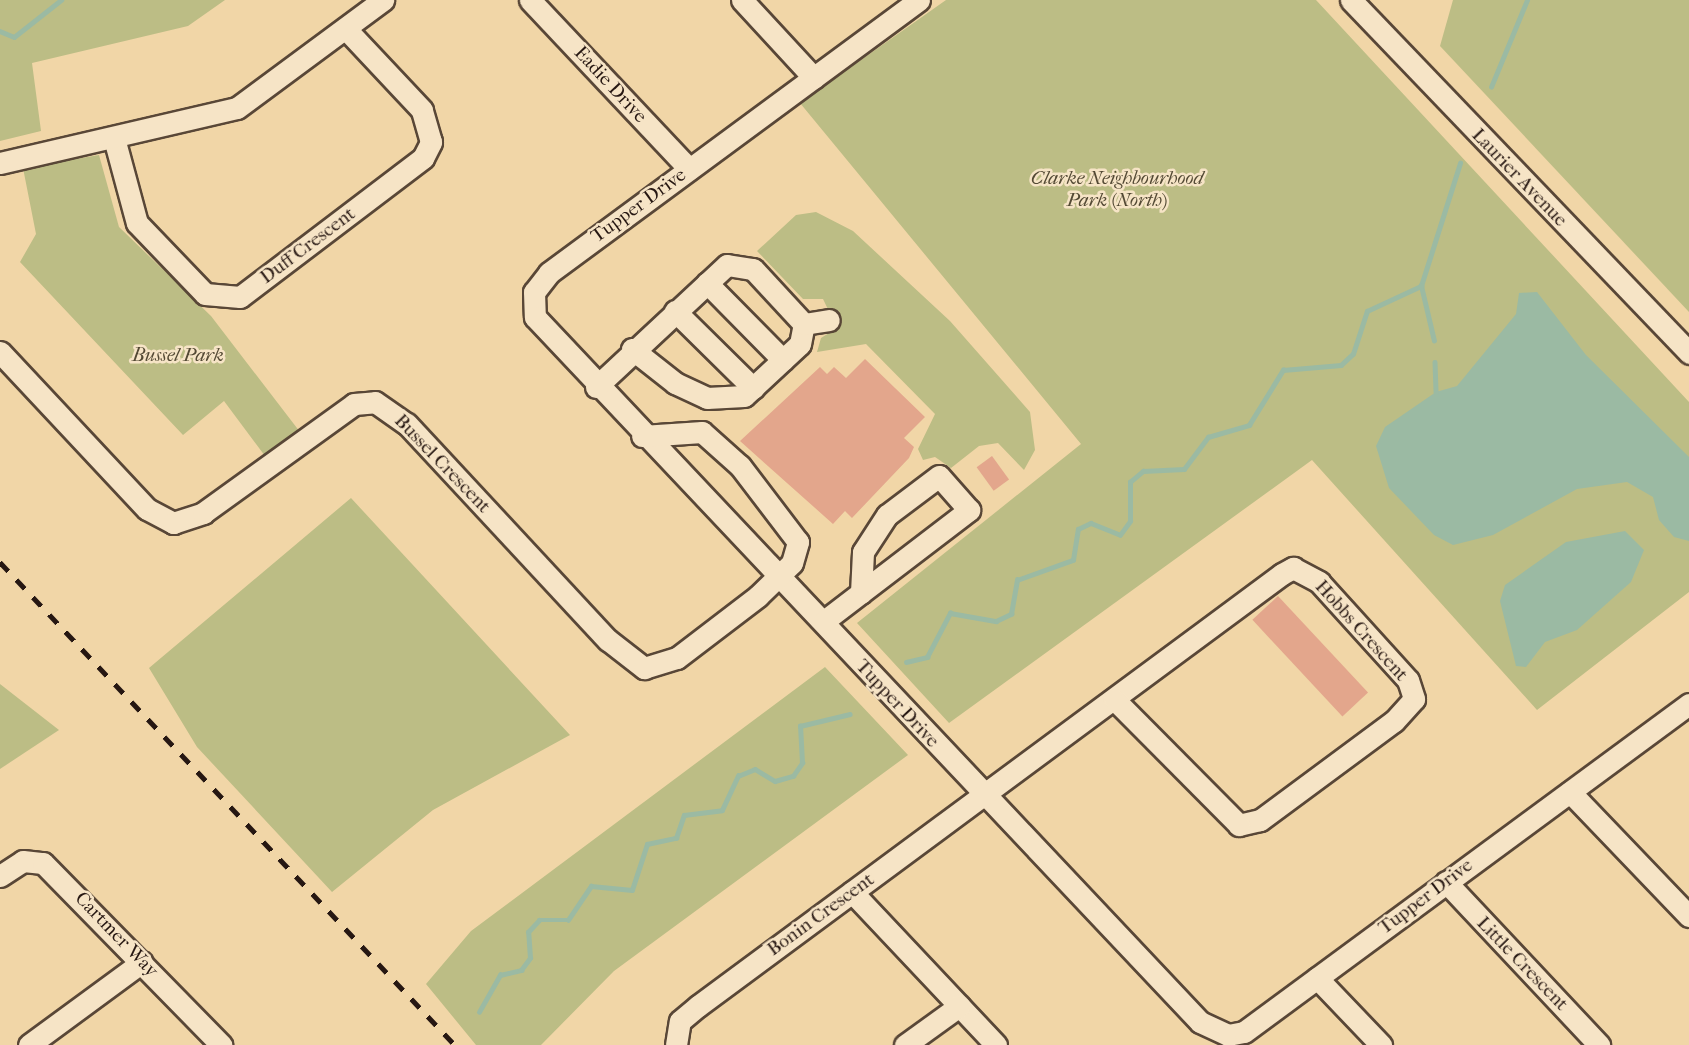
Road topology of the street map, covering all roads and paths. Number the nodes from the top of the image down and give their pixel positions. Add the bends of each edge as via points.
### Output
1 (383, 0) edge
2 (530, 0) edge
3 (743, 0) edge
4 (919, 0) edge
5 (1351, 0) edge
6 (345, 28) junction
7 (814, 78) junction
8 (114, 138) junction
9 (0, 163) edge
10 (689, 169) junction
11 (706, 283) junction
12 (675, 311) junction
13 (829, 320) dead end
14 (804, 324) junction
15 (632, 349) junction
16 (0, 352) edge
17 (1689, 353) edge
18 (783, 360) junction
19 (596, 387) junction
20 (753, 388) junction
21 (642, 436) junction
22 (778, 579) junction
23 (861, 593) junction
24 (824, 621) junction
25 (1114, 699) junction
26 (1689, 704) edge
27 (1570, 792) junction
28 (983, 795) junction
29 (0, 876) edge
30 (1446, 882) junction
31 (852, 892) junction
32 (1687, 911) edge
33 (142, 962) junction
34 (1317, 978) junction
35 (959, 1006) junction
36 (29, 1045) edge
37 (220, 1045) edge
38 (676, 1045) edge
39 (905, 1045) edge
40 (996, 1045) edge
41 (1381, 1045) edge
42 (1599, 1045) edge

1 - 6 street
2 - 10 street, Eadie Drive
3 - 7 street
4 - 7 street, Tupper Drive
5 - 17 street, Laurier Avenue
6 - 8 street via 237,108
6 - 8 street, Duff Crescent via 422,110 430,142 423,158 240,296 205,294 136,223
7 - 10 street, Tupper Drive
8 - 9 street
10 - 19 street, Tupper Drive via 549,273 534,292 542,329
11 - 12 street
11 - 14 street via 727,265 753,269
11 - 18 street
12 - 15 street
12 - 20 street
13 - 14 street
14 - 18 street via 800,344
15 - 19 street
15 - 20 street via 675,383 708,398 744,396
16 - 22 street, Bussel Crescent via 147,509 173,523 203,513 354,404 375,402 407,424 608,640 643,668 677,658
18 - 20 street
19 - 21 street, Tupper Drive
21 - 22 street, Tupper Drive
21 - 22 street via 702,432 740,466 798,542
22 - 24 street, Tupper Drive
23 - 23 street via 969,510 939,476 887,514 863,552
23 - 24 street
24 - 28 street, Tupper Drive
25 - 25 street, Hobbs Crescent via 1239,825 1260,820 1394,721 1414,699 1408,680 1319,582 1293,568
25 - 28 street, Hobbs Crescent
26 - 27 street, Tupper Drive
27 - 30 street, Tupper Drive
27 - 32 street
28 - 31 street, Bonin Crescent
28 - 34 street, Tupper Drive via 1213,1031 1244,1032
29 - 33 street, Cartmer Way via 23,861 43,863
30 - 34 street, Tupper Drive
30 - 42 street, Little Crescent
31 - 35 street
31 - 38 street, Bonin Crescent via 689,1013 674,1035
33 - 36 street
33 - 37 street, Cartmer Way
34 - 41 street
35 - 39 street
35 - 40 street

